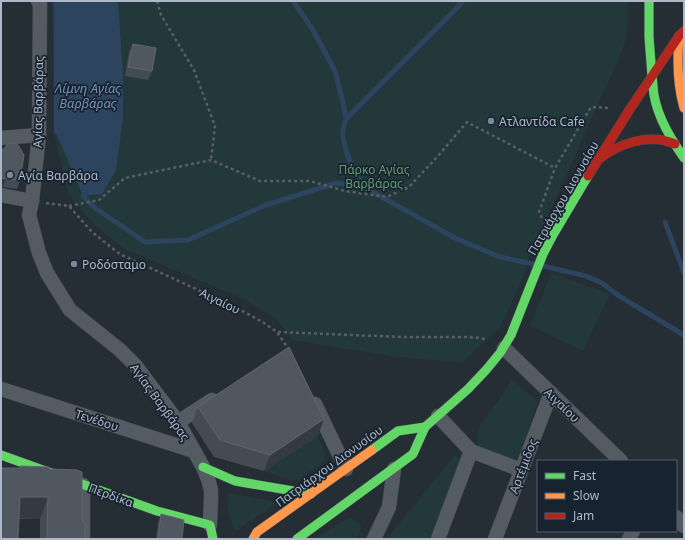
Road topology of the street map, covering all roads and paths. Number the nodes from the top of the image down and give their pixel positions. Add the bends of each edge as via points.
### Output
1 (38, 1) edge
2 (157, 1) edge
3 (649, 1) edge
4 (684, 21) edge
5 (682, 33) edge
6 (652, 76) junction
7 (663, 88) dead end
8 (671, 98) dead end
9 (684, 108) edge
10 (630, 109) junction
11 (684, 116) edge
12 (40, 135) junction
13 (1, 138) edge
14 (675, 144) junction
15 (684, 158) edge
16 (211, 160) junction
17 (597, 160) junction
18 (555, 168) junction
19 (1, 195) edge
20 (32, 201) junction
21 (69, 206) junction
22 (553, 235) junction
23 (277, 332) junction
24 (504, 348) junction
25 (292, 355) edge
26 (1, 389) edge
27 (309, 390) edge
28 (223, 392) edge
29 (551, 393) junction
30 (438, 416) junction
31 (178, 422) junction
32 (425, 427) junction
33 (194, 451) junction
34 (471, 451) junction
35 (1, 455) edge
36 (620, 460) edge
37 (202, 467) junction
38 (346, 469) junction
39 (394, 469) junction
40 (521, 470) junction
41 (83, 485) junction
42 (312, 494) junction
43 (677, 518) edge
44 (210, 525) junction
45 (684, 526) edge
46 (83, 539) edge
47 (213, 539) edge
48 (253, 539) edge
49 (297, 539) edge
50 (374, 539) edge
51 (438, 539) edge
52 (495, 539) edge

1 - 12 street, Αγίας Βαρβάρας
2 - 16 path via 161,15 194,70 215,126
3 - 6 main road
4 - 5 main road, Πατριάρχου Διονυσίου
5 - 6 main road, Πατριάρχου Διονυσίου
5 - 9 main road via 678,52 678,77
6 - 7 main road
6 - 10 main road, Πατριάρχου Διονυσίου
6 - 14 main road via 654,96
8 - 11 main road
10 - 17 main road, Πατριάρχου Διονυσίου
10 - 18 path via 591,107
12 - 13 street
12 - 20 street, Αγίας Βαρβάρας
14 - 15 main road
14 - 17 main road via 645,140 615,149
16 - 18 path via 260,181 310,181 387,197 409,187 467,122
16 - 21 path via 126,178 99,200
17 - 22 main road, Πατριάρχου Διονυσίου
18 - 22 path via 539,212
19 - 20 street
20 - 21 path
20 - 31 street, Αγίας Βαρβάρας via 29,217 39,253 46,273 66,305 135,365
21 - 23 path, Αιγαίου via 91,231 120,254 237,308
22 - 24 main road, Πατριάρχου Διονυσίου
23 - 24 path via 481,338
23 - 25 path, Αιγαίου
24 - 29 street, Αιγαίου
24 - 30 main road, Πατριάρχου Διονυσίου via 477,379
26 - 33 street, Τενέδου
27 - 38 street
28 - 31 street
29 - 36 street, Αιγαίου
29 - 40 street, Αρτέμιδος
30 - 32 main road, Πατριάρχου Διονυσίου
30 - 34 street
31 - 33 street, Αγίας Βαρβάρας
32 - 38 main road, Πατριάρχου Διονυσίου via 398,431
32 - 39 main road, Πατριάρχου Διονυσίου via 413,454
33 - 37 street, Αγίας Βαρβάρας
34 - 40 street
34 - 51 street
35 - 41 main road, Περδίκα
37 - 42 main road via 235,480
37 - 44 street, Αγίας Βαρβάρας via 211,490
38 - 42 main road, Πατριάρχου Διονυσίου
39 - 49 main road, Πατριάρχου Διονυσίου
39 - 50 street via 389,507
40 - 52 street, Αρτέμιδος
41 - 44 main road, Περδίκα via 157,511
41 - 46 street
42 - 48 main road, Πατριάρχου Διονυσίου via 258,532
43 - 45 street
44 - 47 main road

